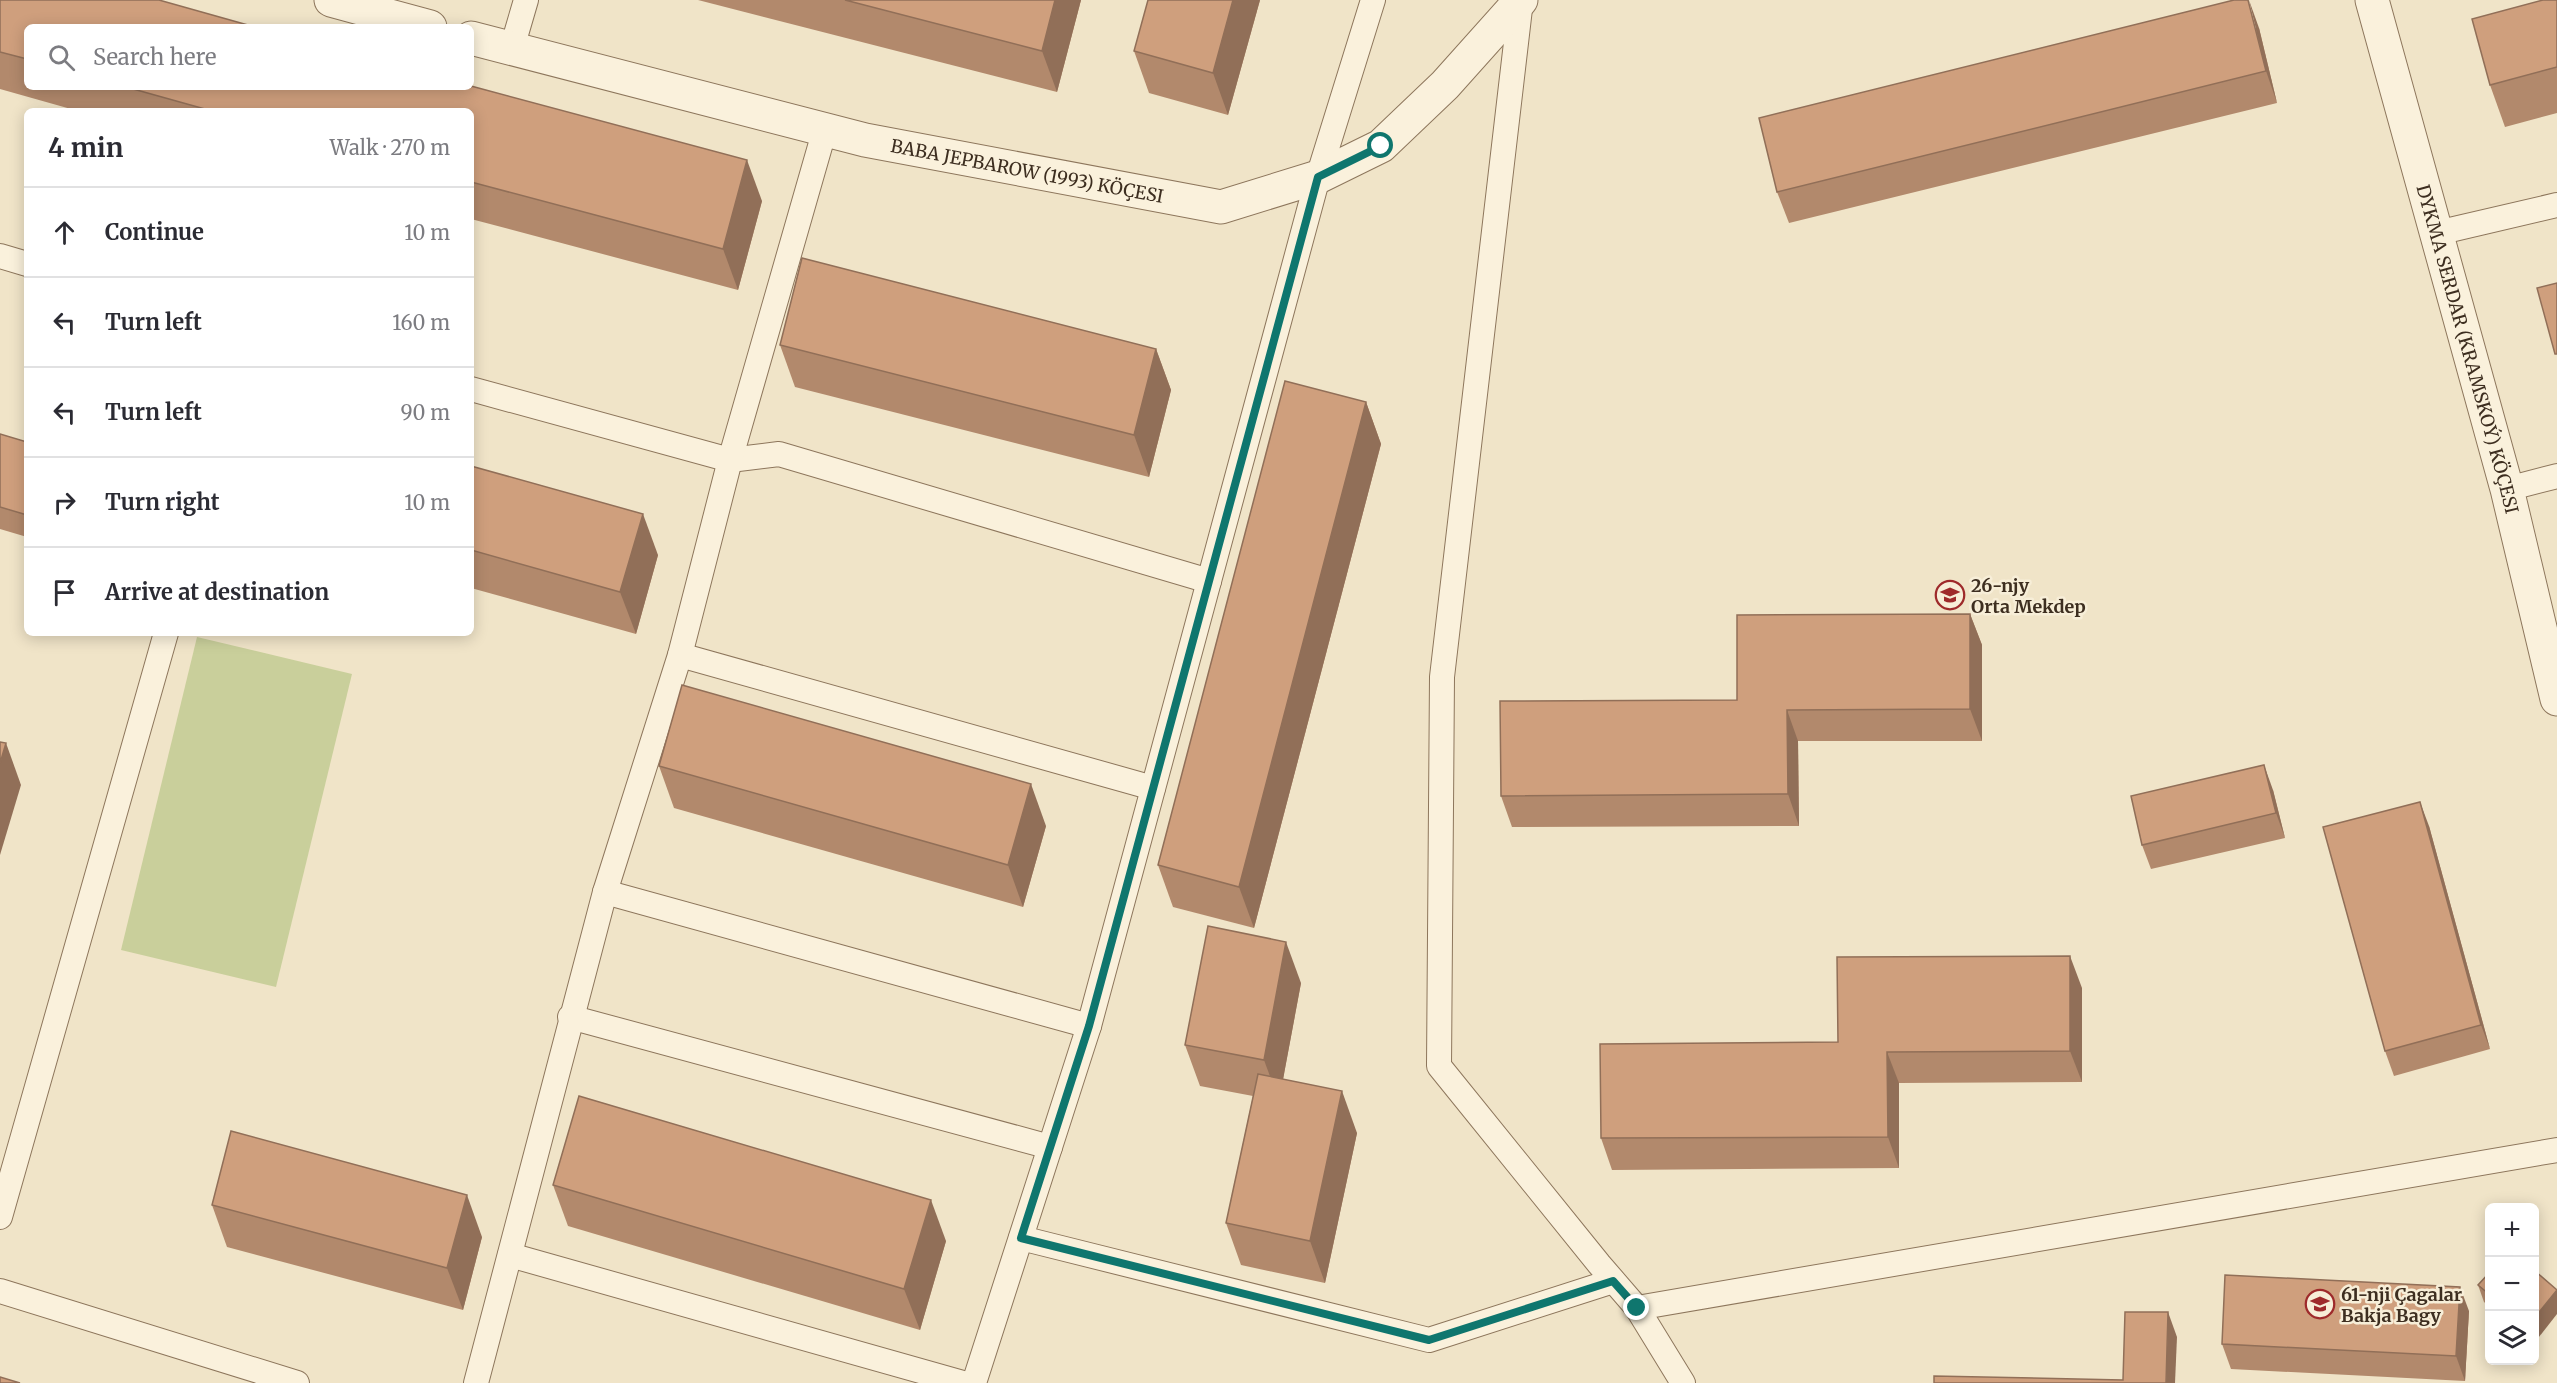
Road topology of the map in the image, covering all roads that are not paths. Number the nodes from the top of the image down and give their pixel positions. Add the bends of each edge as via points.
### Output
1 (525, 0) edge
2 (1373, 0) edge
3 (1521, 0) edge
4 (2372, 0) edge
5 (341, 1) edge
6 (420, 24) edge
7 (474, 39) edge
8 (512, 48) junction
9 (825, 129) junction
10 (1318, 177) junction
11 (2557, 205) edge
12 (2437, 233) junction
13 (0, 256) edge
14 (24, 263) edge
15 (474, 390) edge
16 (730, 460) junction
17 (2557, 476) edge
18 (2507, 489) junction
19 (1209, 581) junction
20 (165, 636) edge
21 (680, 655) junction
22 (2557, 699) edge
23 (1154, 788) junction
24 (605, 892) junction
25 (570, 1017) junction
26 (1089, 1026) junction
27 (1050, 1146) junction
28 (2557, 1150) edge
29 (0, 1217) edge
30 (1021, 1238) junction
31 (510, 1255) junction
32 (1613, 1281) junction
33 (0, 1291) edge
34 (1637, 1308) junction
35 (297, 1383) edge
36 (476, 1383) edge
37 (963, 1383) edge
38 (974, 1383) edge
39 (1683, 1383) edge

1 - 8 lane
2 - 10 lane
3 - 10 street, BABA JEPBAROW (1993) KÖÇESI via 1445,85 1381,146
3 - 32 lane via 1442,677 1439,1066
4 - 12 street, DYKMA SERDAR (KRAMSKOÝ) KÖÇESI
5 - 6 street
7 - 8 street, BABA JEPBAROW (1993) KÖÇESI
8 - 9 street, BABA JEPBAROW (1993) KÖÇESI
9 - 10 street, BABA JEPBAROW (1993) KÖÇESI via 865,140 1221,207
9 - 16 lane
10 - 19 lane
11 - 12 lane
12 - 18 street, DYKMA SERDAR (KRAMSKOÝ) KÖÇESI
13 - 14 lane
15 - 16 lane
16 - 19 lane via 779,454
16 - 21 lane
17 - 18 lane
18 - 22 street, DYKMA SERDAR (KRAMSKOÝ) KÖÇESI
19 - 23 lane
20 - 29 lane
21 - 23 lane
21 - 24 lane
23 - 26 lane
24 - 25 lane
24 - 26 lane
25 - 27 lane
25 - 31 lane
26 - 27 lane
27 - 30 lane
28 - 34 lane
30 - 32 lane via 1429,1340
30 - 38 lane
31 - 36 lane
31 - 37 lane
32 - 34 lane
33 - 35 lane
34 - 39 lane

